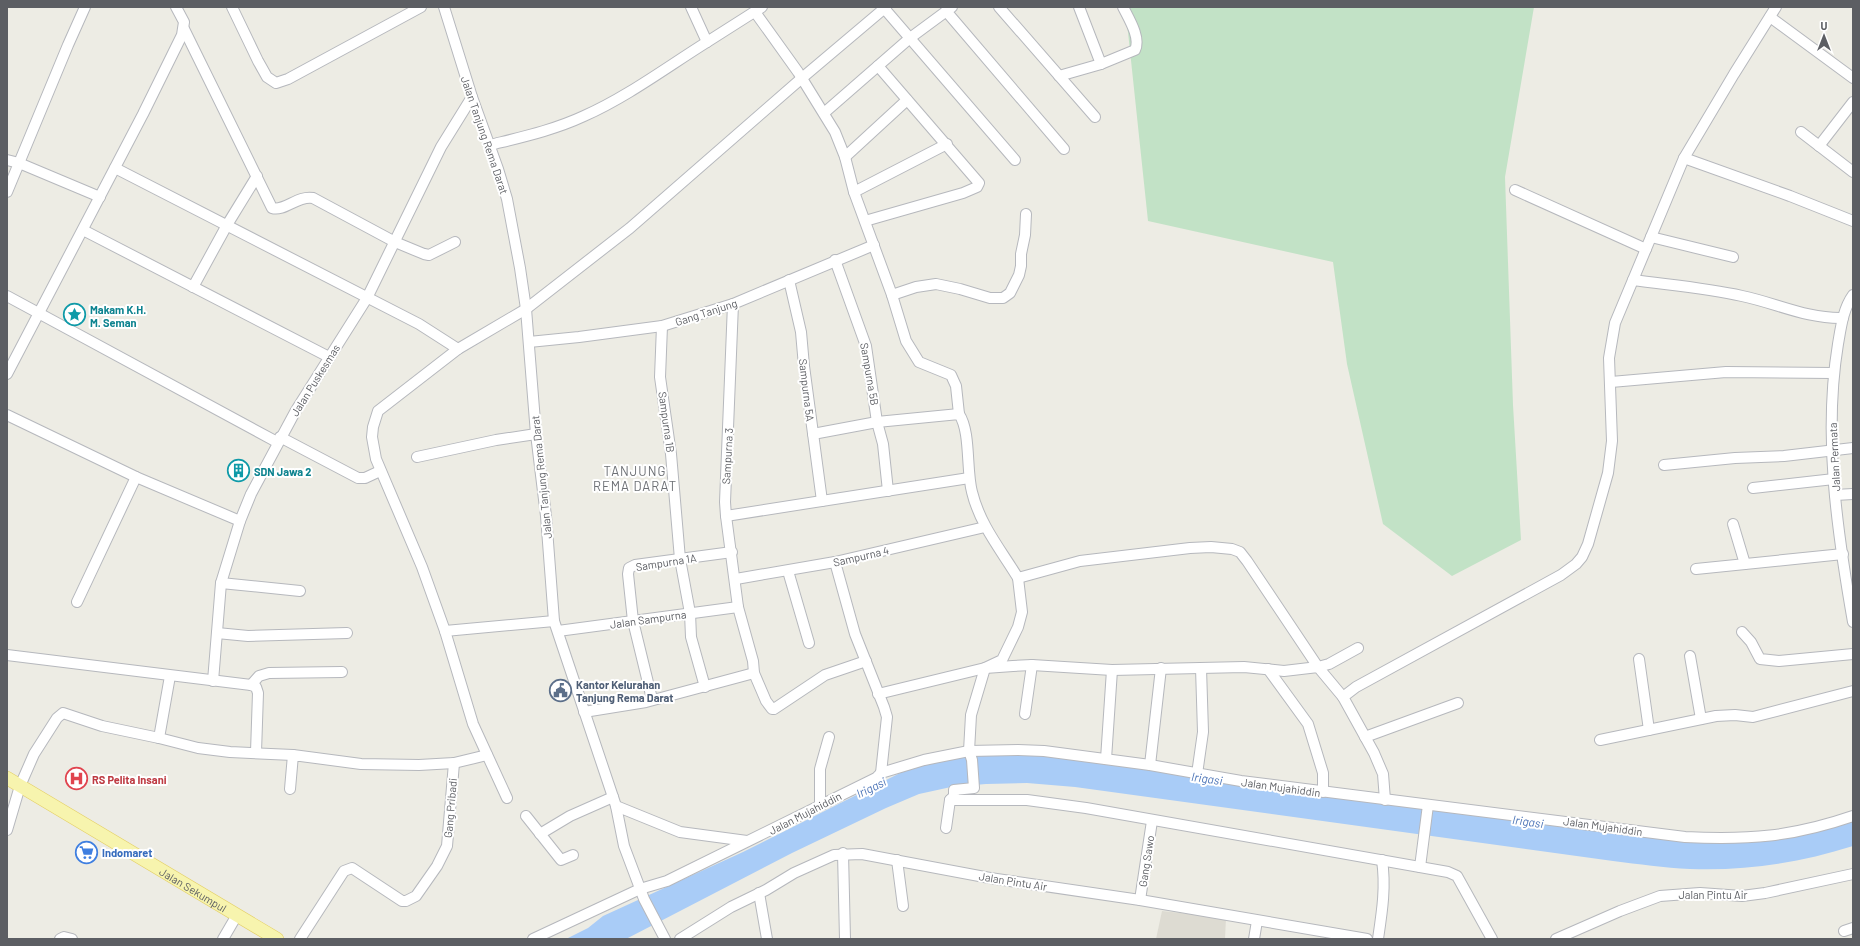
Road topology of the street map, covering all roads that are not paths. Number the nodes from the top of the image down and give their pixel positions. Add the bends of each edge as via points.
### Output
1 (85, 7) edge
2 (176, 7) edge
3 (232, 7) edge
4 (421, 7) edge
5 (444, 7) edge
6 (691, 7) edge
7 (1079, 7) edge
8 (1124, 7) edge
9 (1776, 7) edge
10 (885, 8) edge
11 (1003, 8) edge
12 (758, 9) edge
13 (949, 9) edge
14 (1770, 16) junction
15 (184, 28) junction
16 (910, 38) junction
17 (707, 42) junction
18 (1101, 64) junction
19 (878, 66) junction
20 (1059, 76) junction
21 (802, 78) junction
22 (1853, 78) edge
23 (472, 97) junction
24 (907, 100) junction
25 (1853, 102) edge
26 (824, 113) junction
27 (1095, 117) dead end
28 (1801, 132) dead end
29 (947, 144) junction
30 (490, 145) junction
31 (1819, 146) junction
32 (1064, 149) dead end
33 (845, 157) junction
34 (1684, 158) junction
35 (7, 160) edge
36 (1015, 160) dead end
37 (19, 163) junction
38 (115, 168) junction
39 (1853, 172) edge
40 (257, 176) junction
41 (1515, 190) dead end
42 (7, 192) edge
43 (854, 192) junction
44 (100, 197) junction
45 (1026, 214) dead end
46 (866, 221) junction
47 (1853, 221) edge
48 (227, 225) junction
49 (82, 230) junction
50 (1651, 237) junction
51 (395, 242) junction
52 (455, 242) dead end
53 (874, 245) junction
54 (1646, 249) junction
55 (1733, 257) dead end
56 (835, 260) junction
57 (790, 280) junction
58 (1633, 280) junction
59 (193, 287) junction
60 (892, 295) junction
61 (1853, 295) edge
62 (7, 296) edge
63 (367, 298) junction
64 (733, 304) junction
65 (526, 309) junction
66 (39, 314) junction
67 (1843, 318) junction
68 (662, 326) junction
69 (529, 342) junction
70 (458, 349) junction
71 (329, 357) junction
72 (1833, 373) junction
73 (7, 374) edge
74 (1611, 382) junction
75 (959, 414) junction
76 (7, 415) edge
77 (877, 422) junction
78 (536, 434) junction
79 (813, 434) junction
80 (278, 440) junction
81 (1853, 448) edge
82 (1832, 452) junction
83 (417, 457) dead end
84 (1664, 465) dead end
85 (380, 471) junction
86 (136, 477) junction
87 (969, 478) junction
88 (1834, 479) junction
89 (1753, 488) dead end
90 (888, 491) junction
91 (1853, 494) edge
92 (1836, 495) junction
93 (822, 501) junction
94 (726, 516) junction
95 (240, 521) junction
96 (1733, 524) dead end
97 (985, 527) junction
98 (732, 552) junction
99 (1843, 554) junction
100 (680, 559) junction
101 (835, 562) junction
102 (1745, 564) junction
103 (1696, 569) dead end
104 (788, 571) junction
105 (1849, 573) edge
106 (1018, 578) junction
107 (736, 579) junction
108 (221, 583) junction
109 (300, 591) dead end
110 (77, 602) dead end
111 (738, 607) junction
112 (690, 613) junction
113 (554, 621) junction
114 (633, 622) junction
115 (1853, 622) edge
116 (445, 630) junction
117 (558, 631) junction
118 (1742, 632) dead end
119 (217, 633) junction
120 (347, 633) dead end
121 (809, 643) dead end
122 (1358, 648) dead end
123 (1853, 654) edge
124 (7, 655) edge
125 (1690, 656) dead end
126 (1639, 659) dead end
127 (866, 661) junction
128 (1032, 665) junction
129 (1318, 667) junction
130 (985, 668) junction
131 (1161, 668) junction
132 (1201, 668) junction
133 (1268, 669) junction
134 (1112, 670) junction
135 (342, 672) dead end
136 (754, 673) junction
137 (170, 676) junction
138 (212, 681) junction
139 (251, 685) junction
140 (705, 687) junction
141 (1853, 690) edge
142 (878, 694) junction
143 (1343, 697) junction
144 (652, 700) junction
145 (1458, 703) dead end
146 (584, 712) junction
147 (1026, 714) dead end
148 (1700, 719) junction
149 (1649, 730) junction
150 (829, 737) dead end
151 (1366, 737) junction
152 (160, 738) junction
153 (1600, 740) dead end
154 (256, 752) junction
155 (293, 755) junction
156 (486, 755) junction
157 (971, 755) junction
158 (1106, 759) junction
159 (454, 763) junction
160 (1150, 765) junction
161 (881, 773) junction
162 (1197, 774) junction
163 (7, 778) edge
164 (20, 786) junction
165 (290, 789) dead end
166 (1323, 792) junction
167 (507, 798) dead end
168 (950, 800) junction
169 (1385, 800) junction
170 (615, 801) junction
171 (820, 805) junction
172 (1428, 809) junction
173 (526, 816) dead end
174 (1853, 816) edge
175 (1152, 821) junction
176 (946, 828) dead end
177 (7, 830) edge
178 (540, 834) junction
179 (749, 841) junction
180 (843, 853) junction
181 (573, 855) dead end
182 (897, 860) junction
183 (1382, 860) junction
184 (1420, 867) junction
185 (1853, 874) edge
186 (759, 893) junction
187 (642, 894) junction
188 (1140, 900) junction
189 (903, 906) dead end
190 (237, 915) junction
191 (1257, 921) junction
192 (664, 938) edge
193 (60, 939) edge
194 (72, 939) edge
195 (223, 939) edge
196 (277, 939) edge
197 (300, 939) edge
198 (533, 939) edge
199 (680, 939) edge
200 (767, 939) edge
201 (845, 939) edge
202 (1254, 939) edge
203 (1367, 939) edge
204 (1378, 939) edge
205 (1492, 939) edge
206 (1556, 939) edge

1 - 37 street
2 - 15 street via 184,22
3 - 4 street via 267,77 276,82 288,79
5 - 23 street, Jalan Tanjung Rema Darat
6 - 17 street
7 - 18 street
8 - 18 street via 1138,46 1135,50
9 - 14 street
10 - 16 street
10 - 21 street
11 - 20 street
12 - 17 street
12 - 21 street
13 - 16 street
13 - 32 street
14 - 22 street
14 - 34 street
15 - 38 street
15 - 40 street
16 - 19 street
16 - 36 street
17 - 30 street via 621,97 583,116 544,131
18 - 20 street
19 - 24 street
19 - 26 street
20 - 27 street
21 - 26 street
21 - 65 street via 630,228
23 - 30 street, Jalan Tanjung Rema Darat
23 - 51 street, Jalan Puskesmas via 441,147
24 - 29 street
24 - 33 street
25 - 31 street
26 - 33 street
28 - 31 street
29 - 43 street
29 - 46 street via 978,181 977,187
30 - 65 street, Jalan Tanjung Rema Darat via 507,199
31 - 39 street
33 - 43 street
34 - 47 street
34 - 50 street
35 - 37 street
37 - 42 street
37 - 44 street
38 - 44 street
38 - 48 street
40 - 48 street
40 - 51 street via 272,208 277,209 304,197 313,198
41 - 54 street
43 - 46 street
44 - 49 street
45 - 60 street via 1026,235 1019,275 1010,293 1003,298 990,298 936,284
46 - 53 street
48 - 59 street
48 - 63 street
49 - 59 street
49 - 66 street
50 - 54 street
50 - 55 street
51 - 52 street via 429,255
51 - 63 street, Jalan Puskesmas
53 - 56 street, Gang Tanjung
53 - 60 street
54 - 58 street
56 - 57 street, Gang Tanjung
56 - 77 street, Sampurna 5B via 866,346
57 - 64 street, Gang Tanjung
57 - 79 street, Sampurna 5A via 801,332
58 - 67 street via 1741,295 1812,316 1827,319
58 - 74 street via 1615,323 1609,358
59 - 71 street
60 - 75 street via 906,341 919,362 945,371 954,380
61 - 67 street, Jalan Permata
62 - 66 street
63 - 70 street via 419,324
63 - 71 street, Jalan Puskesmas
64 - 68 street, Gang Tanjung
64 - 94 street, Sampurna 3
65 - 69 street, Jalan Tanjung Rema Darat
65 - 70 street
66 - 73 street
66 - 80 street
67 - 72 street, Jalan Permata
68 - 69 street, Gang Tanjung
68 - 100 street, Sampurna 1B via 660,377 671,454
69 - 78 street, Jalan Tanjung Rema Darat
70 - 85 street via 378,411 372,427 372,437
71 - 80 street, Jalan Puskesmas
72 - 74 street via 1726,372
72 - 82 street, Jalan Permata
74 - 143 street via 1612,441 1608,473 1582,557 1561,575 1356,687
75 - 77 street
75 - 87 street via 965,431
76 - 86 street
77 - 79 street
77 - 90 street, Sampurna 5B via 883,444
78 - 83 street
78 - 113 street, Jalan Tanjung Rema Darat via 546,516
79 - 93 street, Sampurna 5A
80 - 85 street via 358,478 365,478
80 - 95 street, Jalan Puskesmas
81 - 82 street
82 - 84 street
82 - 88 street, Jalan Permata
85 - 116 street via 422,567
86 - 95 street
86 - 110 street
87 - 90 street
87 - 97 street via 972,494
88 - 89 street
88 - 92 street, Jalan Permata
90 - 93 street
91 - 92 street
92 - 99 street, Jalan Permata
93 - 94 street
94 - 98 street, Sampurna 3
95 - 108 street, Jalan Puskesmas
96 - 102 street
97 - 101 street, Sampurna 4
97 - 106 street
98 - 100 street, Sampurna 1A
98 - 107 street, Sampurna 3
99 - 102 street
99 - 105 street, Jalan Permata
100 - 112 street, Sampurna 1B
100 - 114 street, Sampurna 1A via 629,568
101 - 104 street, Sampurna 4
101 - 127 street via 855,634
102 - 103 street
104 - 107 street, Sampurna 4
104 - 121 street
105 - 115 street, Jalan Permata
106 - 129 street via 1080,561 1190,548 1232,548 1240,552 1247,561
106 - 130 street via 1022,612 1018,627 1002,660
107 - 111 street, Sampurna 3
108 - 109 street
108 - 119 street, Jalan Puskesmas
111 - 112 street, Jalan Sampurna
111 - 136 street, Sampurna 3
112 - 114 street, Jalan Sampurna
112 - 140 street, Sampurna 1B via 691,637
113 - 116 street
113 - 117 street, Jalan Tanjung Rema Darat
114 - 117 street, Jalan Sampurna
114 - 144 street
116 - 156 street via 473,724
117 - 146 street, Jalan Tanjung Rema Darat
118 - 123 street via 1760,658 1779,661
119 - 120 street via 248,636
119 - 138 street, Jalan Puskesmas
122 - 129 street via 1329,664
124 - 137 street
125 - 148 street
126 - 149 street
127 - 136 street, Sampurna 3 via 825,675 774,709 766,701
127 - 142 street
128 - 130 street
128 - 134 street
128 - 147 street
129 - 133 street
129 - 143 street
130 - 142 street
130 - 157 street via 971,715
131 - 132 street
131 - 134 street
131 - 160 street
132 - 133 street
132 - 162 street via 1202,732
133 - 166 street via 1308,724 1323,773
134 - 158 street
135 - 139 street via 269,673 259,676
136 - 140 street
137 - 138 street
137 - 152 street
138 - 139 street
139 - 154 street via 256,687 258,693
140 - 144 street
141 - 148 street via 1753,717 1735,715
142 - 161 street via 887,717
143 - 151 street
144 - 146 street
145 - 151 street
146 - 170 street, Jalan Tanjung Rema Darat
148 - 149 street
149 - 153 street
150 - 171 street via 820,769
151 - 169 street via 1383,774
152 - 154 street via 198,748
152 - 164 street via 102,726 62,713 34,754
154 - 155 street
155 - 159 street via 361,764
155 - 165 street
156 - 159 street
156 - 167 street
157 - 158 street, Jalan Mujahiddin via 1018,750
157 - 161 street, Jalan Mujahiddin via 924,760
157 - 168 street via 974,788 954,790 954,796
158 - 160 street, Jalan Mujahiddin
159 - 197 street, Gang Pribadi via 447,846 437,866 416,896 406,901 402,900 352,868 348,869 344,871
160 - 162 street, Jalan Mujahiddin
161 - 171 street, Jalan Mujahiddin via 876,778
162 - 166 street, Jalan Mujahiddin
163 - 164 main road, Jalan Sekumpul
164 - 177 street
164 - 190 main road, Jalan Sekumpul
166 - 169 street, Jalan Mujahiddin
168 - 175 street via 1027,800
168 - 176 street
169 - 172 street, Jalan Mujahiddin
170 - 178 street via 570,816
170 - 179 street via 680,832
170 - 187 street, Jalan Tanjung Rema Darat via 624,846
171 - 179 street, Jalan Mujahiddin
172 - 174 street, Jalan Mujahiddin via 1519,815 1656,834 1718,838 1791,834
172 - 184 street
173 - 178 street
175 - 183 street
175 - 188 street, Gang Sawo
178 - 181 street via 561,860
179 - 187 street, Jalan Mujahiddin
180 - 182 street, Jalan Pintu Air
180 - 186 street, Jalan Pintu Air via 794,873
180 - 201 street
182 - 188 street, Jalan Pintu Air via 990,878
182 - 189 street
183 - 184 street
183 - 204 street via 1384,902
184 - 205 street via 1457,876
185 - 206 street, Jalan Pintu Air via 1742,896 1700,893 1660,896
186 - 199 street, Jalan Pintu Air
186 - 200 street
187 - 192 street, Jalan Tanjung Rema Darat
187 - 198 street, Jalan Mujahiddin
188 - 191 street, Jalan Pintu Air
190 - 195 street
190 - 196 main road, Jalan Sekumpul
191 - 202 street
191 - 203 street, Jalan Pintu Air
193 - 194 street

